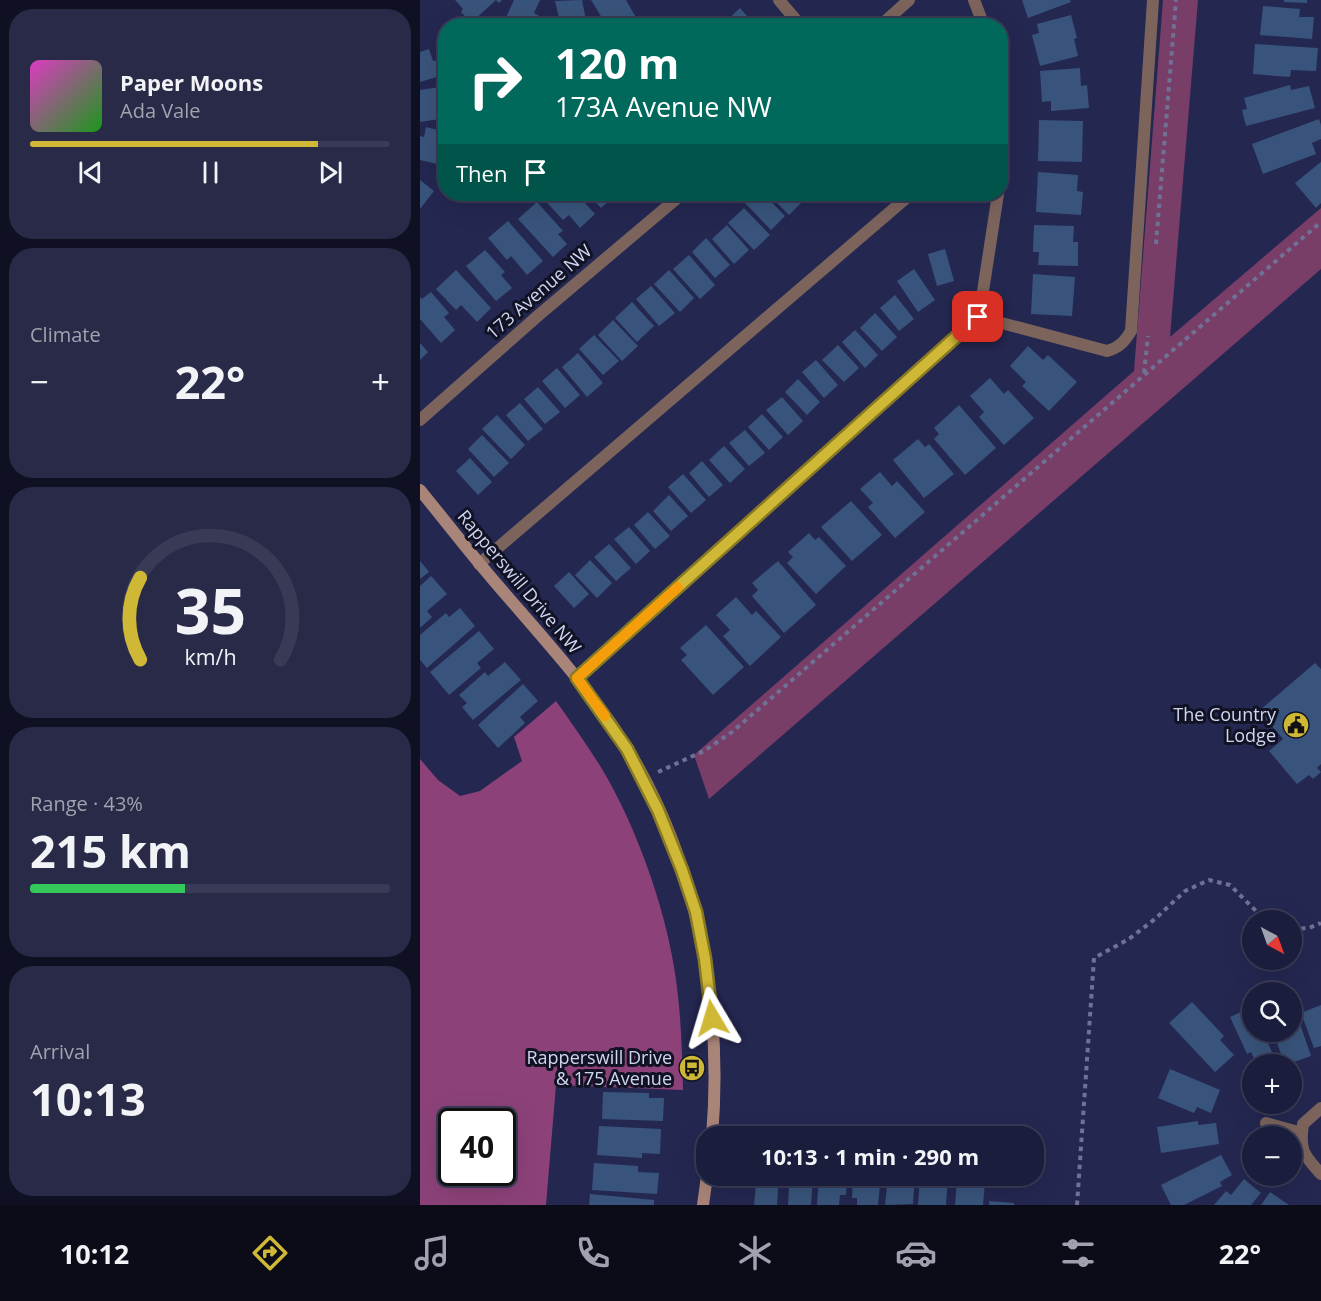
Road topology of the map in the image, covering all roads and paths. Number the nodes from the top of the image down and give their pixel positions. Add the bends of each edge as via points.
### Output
1 (779, 0) edge
2 (909, 0) edge
3 (974, 0) edge
4 (1153, 0) edge
5 (1176, 0) edge
6 (794, 18) edge
7 (889, 18) edge
8 (981, 18) edge
9 (674, 201) edge
10 (903, 201) edge
11 (997, 201) edge
12 (1321, 222) edge
13 (1155, 245) dead end
14 (978, 317) junction
15 (1148, 327) dead end
16 (1144, 374) junction
17 (420, 420) edge
18 (420, 490) edge
19 (479, 564) junction
20 (577, 678) junction
21 (644, 779) junction
22 (1255, 910) edge
23 (1321, 923) edge
24 (1302, 928) edge
25 (1321, 1108) edge
26 (1266, 1123) dead end
27 (713, 1126) edge
28 (1278, 1126) edge
29 (1302, 1132) joint
30 (1321, 1174) edge
31 (705, 1186) edge
32 (703, 1205) edge
33 (1077, 1205) edge

1 - 6 street
2 - 7 street
3 - 8 street
4 - 14 street via 1131,331 1116,348 1107,351
5 - 13 path
9 - 17 street, 173 Avenue NW
10 - 19 street
11 - 14 street
12 - 16 path
14 - 20 street
15 - 16 path
16 - 21 path via 732,732 704,751
18 - 19 street, Rapperswill Drive NW
19 - 20 street, Rapperswill Drive NW
20 - 21 street, Rapperswill Drive NW
21 - 27 street, Rapperswill Drive NW via 682,870 698,924 712,1018 716,1080
22 - 33 path via 1230,885 1209,880 1185,891 1129,939 1094,958
23 - 24 path
25 - 29 street via 1303,1124
26 - 28 street
29 - 30 street via 1303,1153
31 - 32 street

